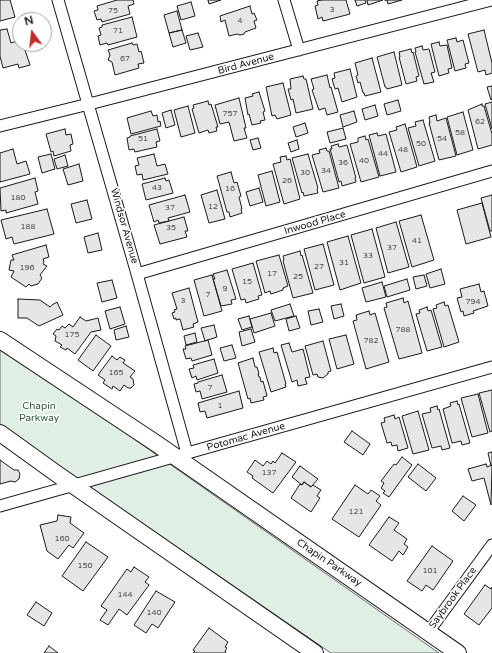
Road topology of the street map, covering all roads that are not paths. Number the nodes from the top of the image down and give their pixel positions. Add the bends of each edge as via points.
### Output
1 (58, 0) edge
2 (284, 0) edge
3 (487, 1) edge
4 (299, 50) junction
5 (88, 104) junction
6 (0, 126) edge
7 (492, 171) edge
8 (137, 274) junction
9 (0, 340) edge
10 (492, 367) edge
11 (0, 433) edge
12 (181, 455) junction
13 (74, 486) junction
14 (0, 506) edge
15 (492, 545) edge
16 (429, 631) junction
17 (315, 653) edge
18 (458, 653) edge

1 - 5 street, Windsor Avenue
2 - 4 street
3 - 4 street, Bird Avenue
4 - 5 street, Bird Avenue
5 - 6 street, Bird Avenue
5 - 8 street, Windsor Avenue
7 - 8 street, Inwood Place
8 - 12 street, Windsor Avenue
9 - 12 street, Chapin Parkway
10 - 12 street, Potomac Avenue
11 - 13 street
12 - 13 street, Potomac Avenue
12 - 16 street, Chapin Parkway
13 - 14 street, Potomac Avenue
13 - 17 street
15 - 16 street, Saybrook Place
16 - 18 street, Chapin Parkway

